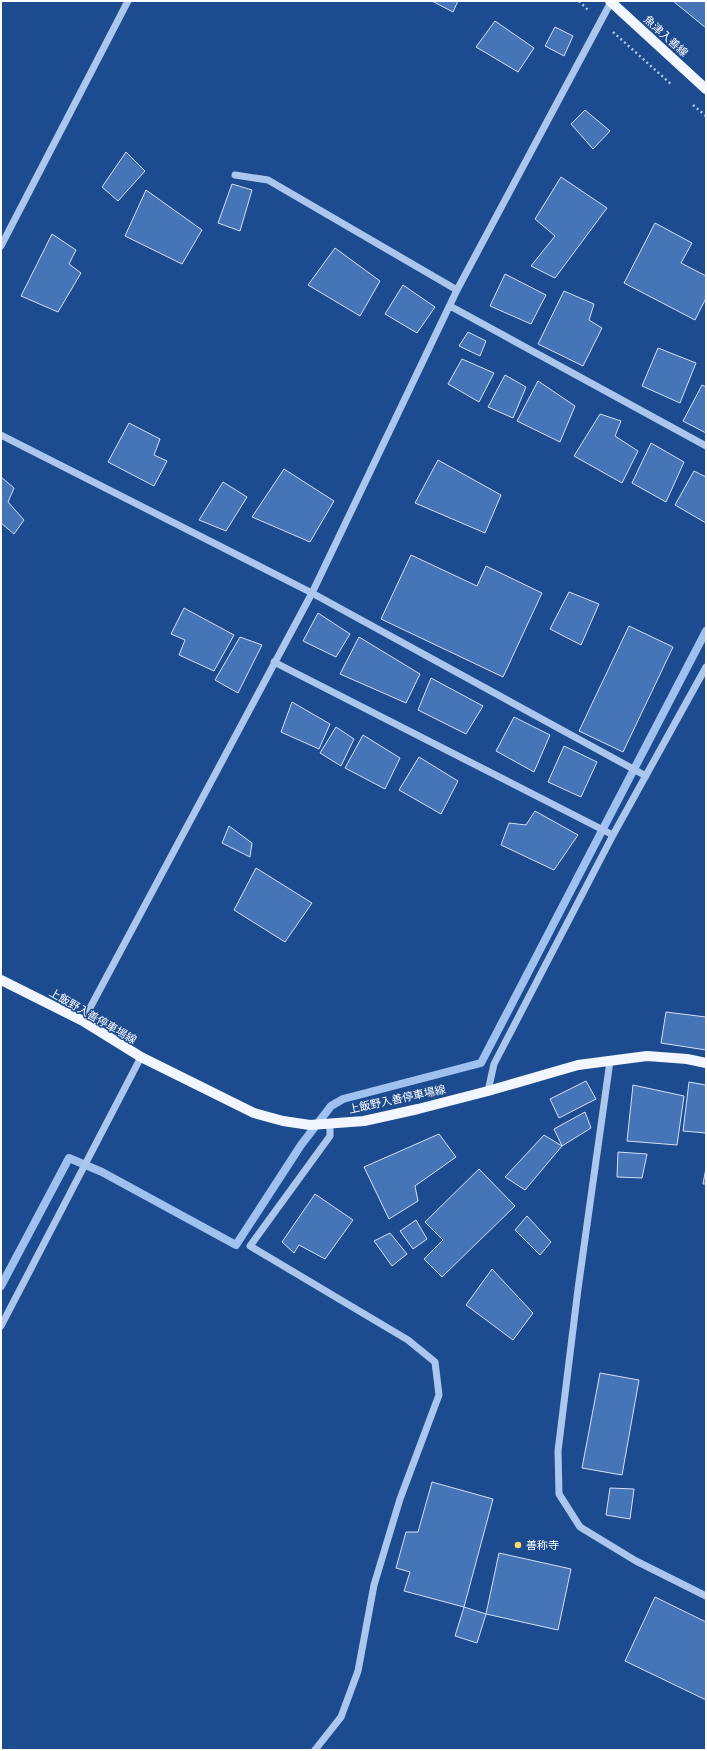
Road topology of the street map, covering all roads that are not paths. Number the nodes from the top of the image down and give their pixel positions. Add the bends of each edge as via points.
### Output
1 (128, 1) edge
2 (611, 1) edge
3 (706, 89) edge
4 (235, 175) dead end
5 (1, 246) edge
6 (457, 290) junction
7 (450, 306) junction
8 (1, 435) edge
9 (706, 446) edge
10 (312, 593) junction
11 (274, 662) junction
12 (706, 667) edge
13 (646, 776) junction
14 (613, 835) junction
15 (1, 980) edge
16 (83, 1021) junction
17 (141, 1057) junction
18 (610, 1061) junction
19 (706, 1062) edge
20 (488, 1091) junction
21 (330, 1124) junction
22 (1, 1326) edge
23 (706, 1596) edge
24 (314, 1750) edge

1 - 5 street
2 - 3 main road, 魚津入善線
2 - 6 street
4 - 6 street via 268,180
6 - 7 street
7 - 9 street
7 - 10 street
8 - 10 street
10 - 11 street
10 - 13 street
11 - 14 street
11 - 16 street
12 - 13 street
13 - 14 street
14 - 20 street via 494,1064
15 - 16 main road, 上飯野入善停車場線
16 - 17 main road, 上飯野入善停車場線
17 - 21 main road, 上飯野入善停車場線 via 254,1113 310,1125
17 - 22 street
18 - 19 main road, 上飯野入善停車場線 via 647,1056
18 - 20 main road, 上飯野入善停車場線 via 578,1065
18 - 23 street via 559,1443 558,1494 580,1527 636,1561
20 - 21 main road, 上飯野入善停車場線 via 364,1121
21 - 24 street via 330,1136 250,1246 408,1340 435,1362 439,1395 400,1499 374,1585 358,1671 341,1717

